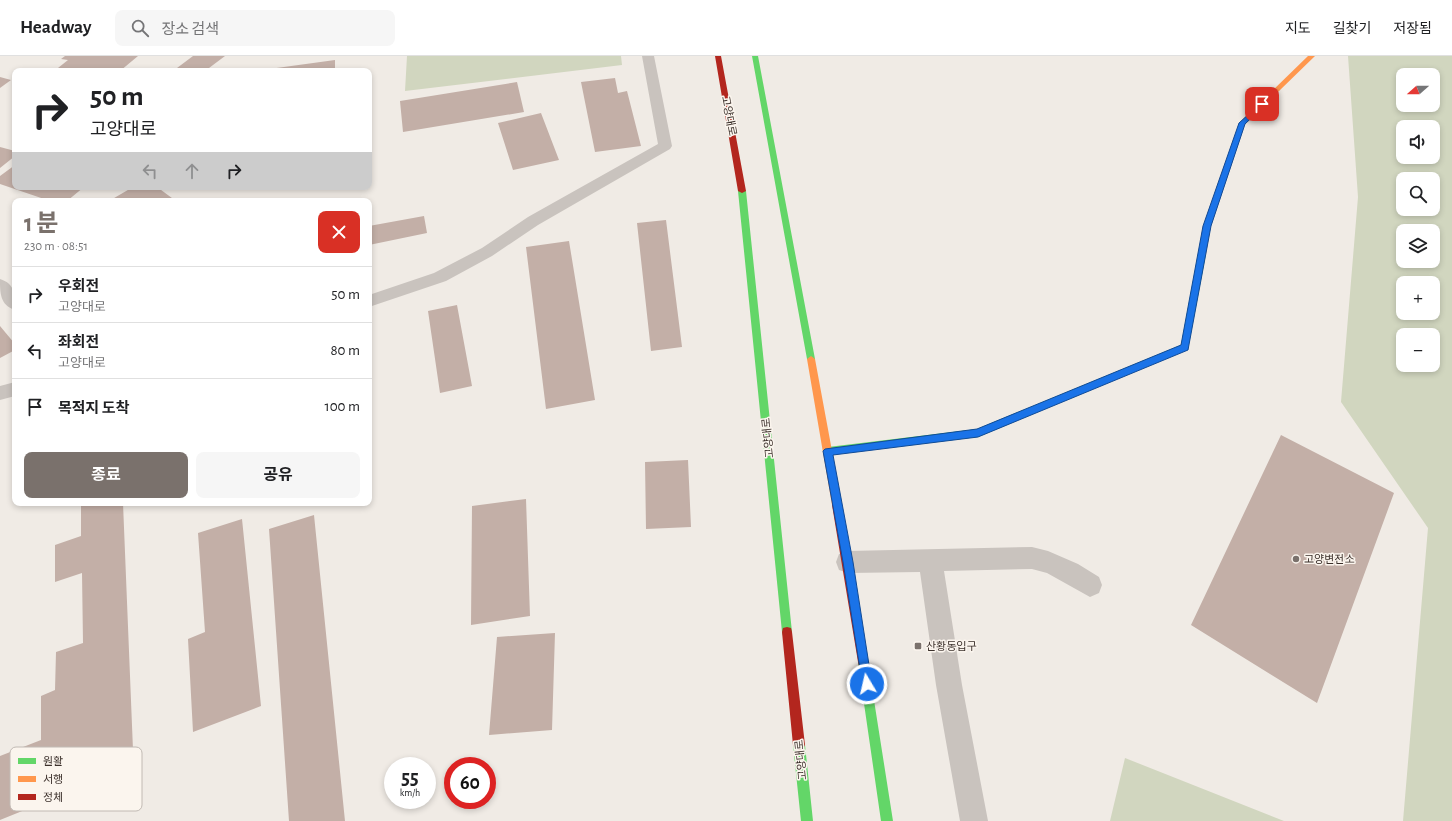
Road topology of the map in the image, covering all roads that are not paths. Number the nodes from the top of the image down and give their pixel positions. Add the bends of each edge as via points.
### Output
1 (648, 56) edge
2 (718, 56) edge
3 (755, 56) edge
4 (1312, 56) edge
5 (0, 285) edge
6 (12, 300) edge
7 (372, 300) edge
8 (12, 390) edge
9 (0, 394) edge
10 (828, 451) junction
11 (930, 560) junction
12 (848, 562) junction
13 (1090, 586) dead end
14 (807, 821) edge
15 (887, 821) edge
16 (974, 821) edge

1 - 7 lane via 665,146 533,221 487,252 440,277
2 - 14 main road, 고양대로 via 741,182
3 - 10 main road
4 - 10 main road via 1242,123 1207,226 1185,347 978,433
5 - 6 lane
8 - 9 lane
10 - 12 main road
11 - 12 street
11 - 13 street via 1032,558 1063,568
11 - 16 street via 949,685
12 - 15 main road

